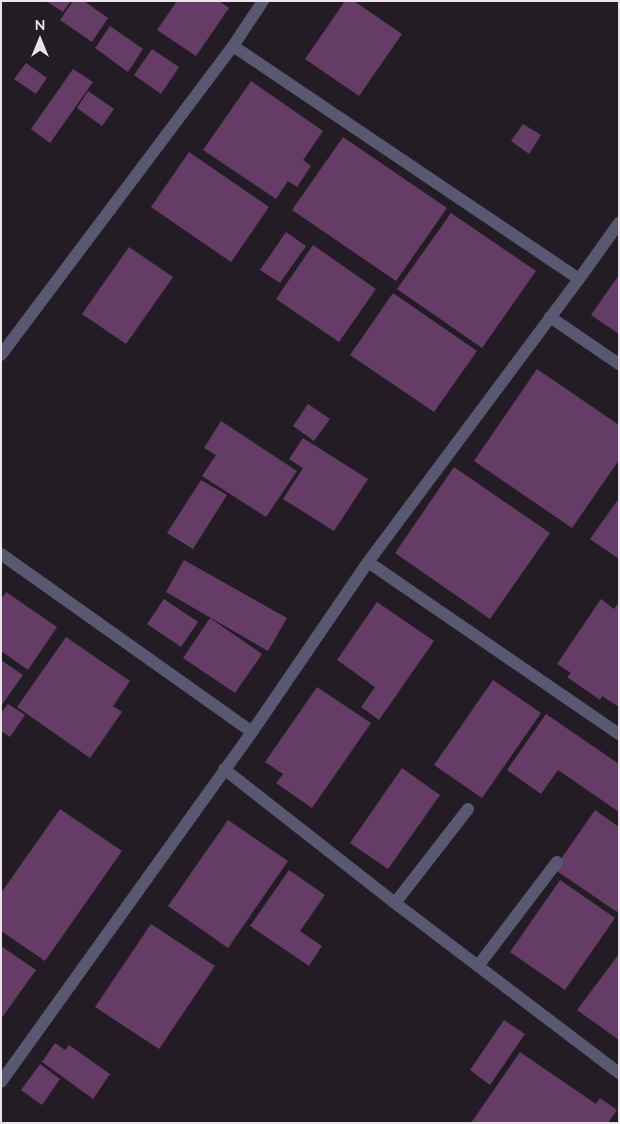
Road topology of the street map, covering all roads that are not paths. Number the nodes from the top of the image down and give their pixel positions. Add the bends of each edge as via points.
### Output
1 (263, 1) edge
2 (233, 46) junction
3 (619, 223) edge
4 (579, 279) junction
5 (550, 317) junction
6 (1, 355) edge
7 (619, 364) edge
8 (1, 554) edge
9 (368, 562) junction
10 (252, 732) junction
11 (619, 734) edge
12 (224, 769) junction
13 (468, 809) dead end
14 (557, 862) dead end
15 (396, 903) junction
16 (478, 966) junction
17 (619, 1073) edge
18 (2, 1081) edge

1 - 2 street
2 - 4 street
2 - 6 street
3 - 4 street
4 - 5 street
5 - 7 street
5 - 9 street
8 - 10 street
9 - 10 street
9 - 11 street
10 - 12 street
12 - 15 street
12 - 18 street
13 - 15 street
14 - 16 street
15 - 16 street
16 - 17 street

